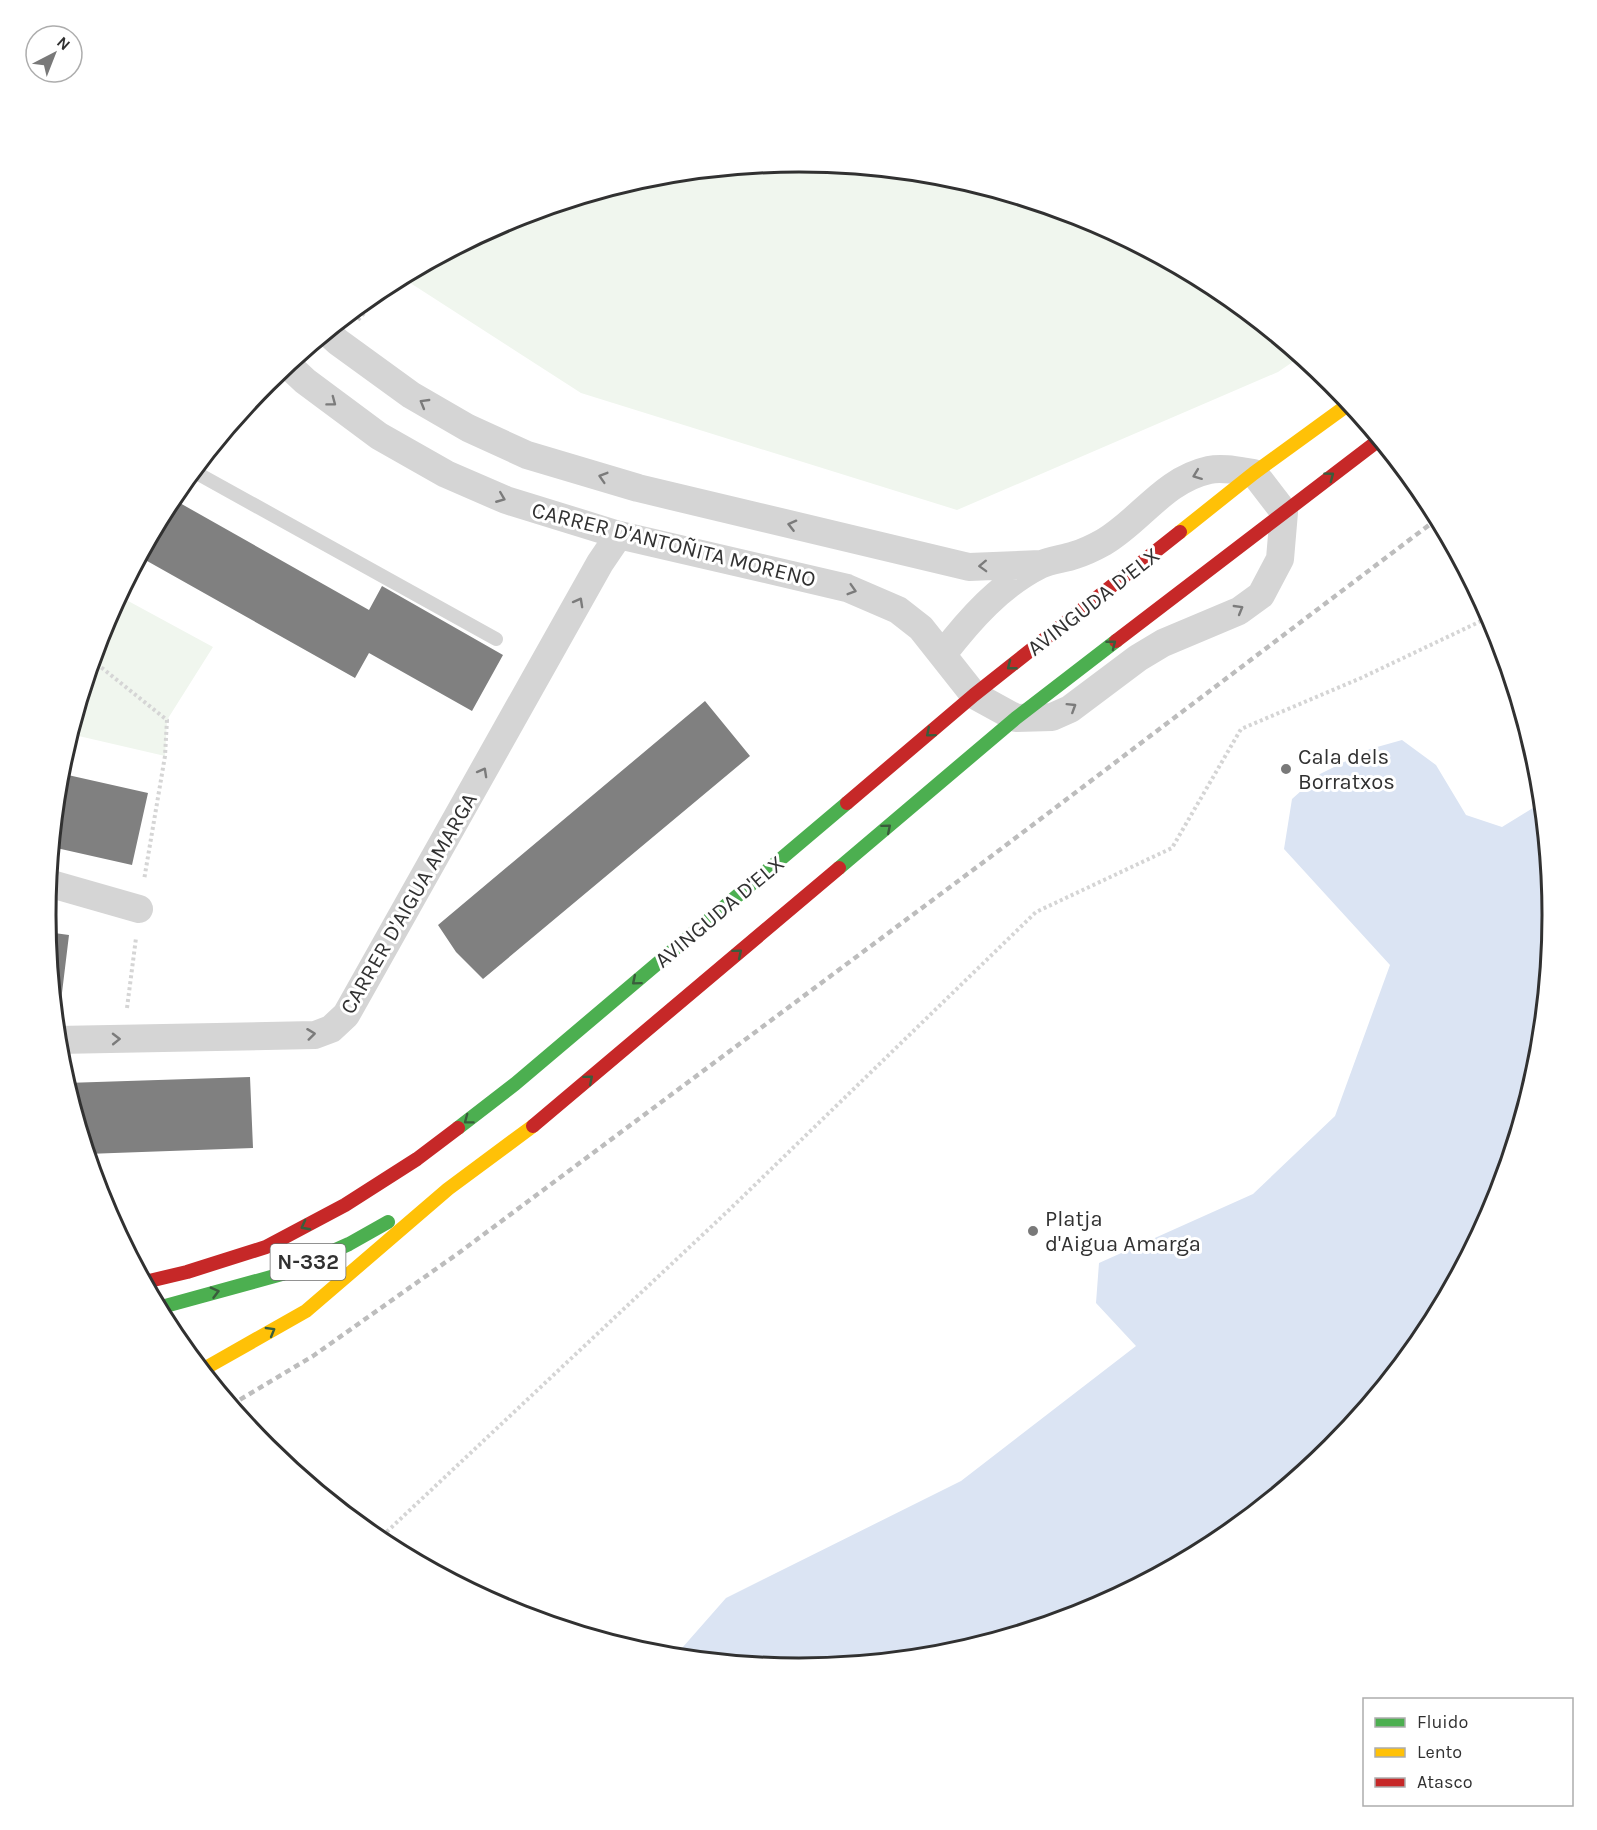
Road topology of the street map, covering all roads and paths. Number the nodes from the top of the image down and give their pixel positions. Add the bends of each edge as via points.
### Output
1 (365, 312) edge
2 (358, 320) junction
3 (346, 326) edge
4 (367, 327) dead end
5 (340, 331) edge
6 (294, 370) edge
7 (1342, 409) edge
8 (1373, 445) edge
9 (1254, 473) junction
10 (200, 475) edge
11 (1284, 512) junction
12 (619, 535) junction
13 (1041, 564) junction
14 (1480, 620) edge
15 (496, 639) dead end
16 (943, 654) junction
17 (99, 666) edge
18 (974, 695) junction
19 (1016, 718) junction
20 (57, 885) edge
21 (56, 900) edge
22 (139, 909) junction
23 (135, 947) dead end
24 (128, 1006) dead end
25 (67, 1040) edge
26 (448, 1189) junction
27 (152, 1280) edge
28 (167, 1306) edge
29 (209, 1366) edge
30 (386, 1533) edge

1 - 2 path
2 - 3 path
2 - 4 path
13 -> 5 street, CARRER D'ANTOÑITA MORENO via 969,567 638,488 527,455 468,428 411,395 338,342
6 -> 12 street, CARRER D'ANTOÑITA MORENO via 379,436 446,474 506,500
7 - 9 highway, AVINGUDA D'ELX
11 -> 8 highway, AVINGUDA D'ELX
9 - 11 street
9 -> 13 street, AVINGUDA D'ELX via 1209,470 1183,480 1104,542 1076,555
9 -> 18 highway, AVINGUDA D'ELX
10 - 15 lane
19 -> 11 highway, AVINGUDA D'ELX
19 -> 11 street via 1052,717 1070,710 1138,658 1239,611 1262,595 1280,559
12 -> 16 street, CARRER D'ANTOÑITA MORENO via 862,594 898,610 921,628
25 -> 12 street, CARRER D'AIGUA AMARGA via 315,1035 339,1022
13 - 16 street, AVINGUDA D'ELX via 1003,589 966,624
14 - 30 path via 1361,678 1241,729 1172,848 1035,912 729,1210
16 - 18 street, CARRER D'ANTOÑITA MORENO
17 - 22 path via 167,720 165,756
18 - 19 street, CARRER D'ANTOÑITA MORENO
18 -> 27 highway, AVINGUDA D'ELX via 515,1084 417,1159 345,1205 266,1246
26 -> 19 highway, AVINGUDA D'ELX via 545,1117
20 - 22 street
21 - 22 street
23 - 24 path
28 -> 26 highway, N-332 via 282,1274 349,1244
29 -> 26 highway via 306,1311

